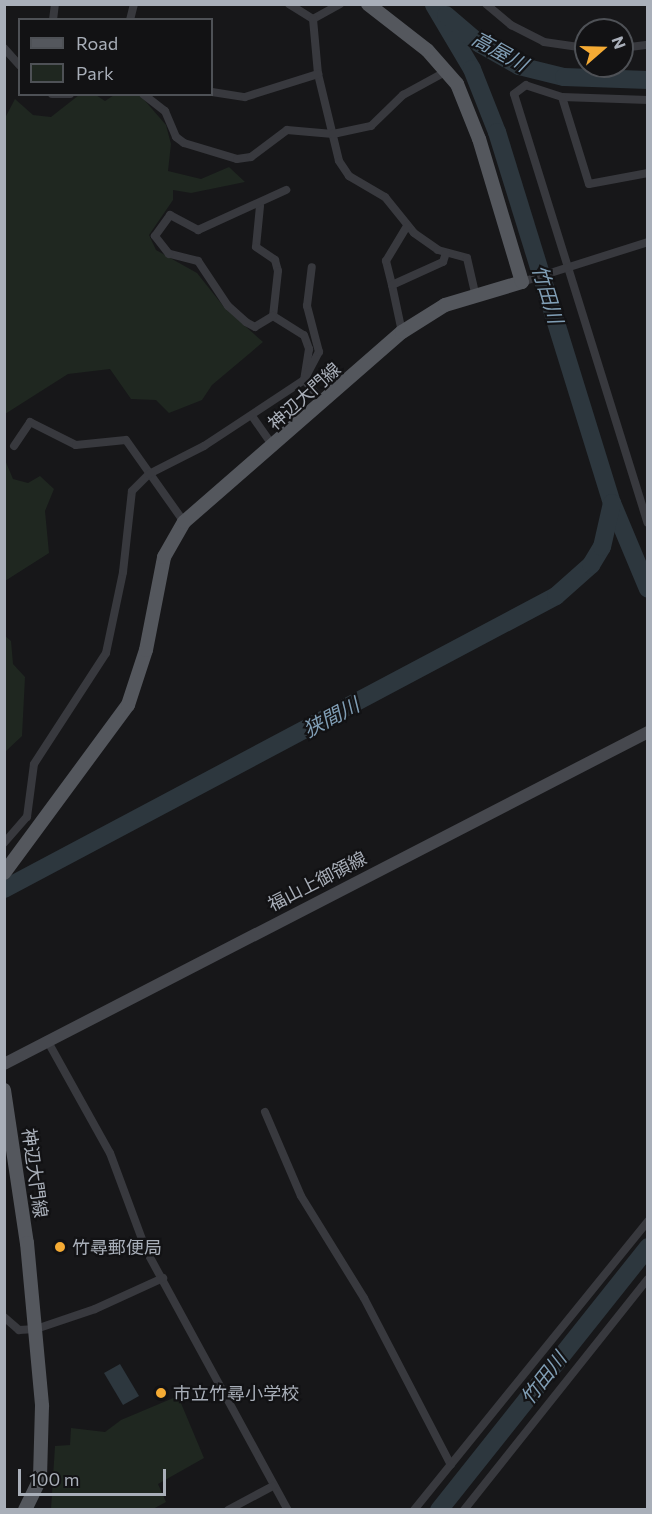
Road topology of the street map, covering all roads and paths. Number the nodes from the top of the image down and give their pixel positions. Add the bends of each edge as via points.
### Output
1 (289, 4) edge
2 (340, 4) edge
3 (368, 4) edge
4 (486, 4) edge
5 (312, 19) junction
6 (574, 46) edge
7 (4, 48) edge
8 (18, 64) edge
9 (447, 71) junction
10 (318, 74) junction
11 (213, 92) edge
12 (146, 96) edge
13 (562, 96) junction
14 (648, 100) edge
15 (333, 134) junction
16 (648, 173) edge
17 (286, 190) dead end
18 (260, 206) junction
19 (407, 226) junction
20 (648, 242) edge
21 (446, 253) junction
22 (312, 267) dead end
23 (568, 267) junction
24 (524, 281) junction
25 (392, 285) junction
26 (475, 294) junction
27 (273, 316) junction
28 (402, 332) junction
29 (304, 380) junction
30 (324, 403) junction
31 (252, 416) junction
32 (14, 446) dead end
33 (274, 447) junction
34 (149, 474) junction
35 (184, 522) junction
36 (648, 523) edge
37 (648, 732) edge
38 (4, 843) edge
39 (4, 873) edge
40 (47, 1040) junction
41 (4, 1064) edge
42 (4, 1090) edge
43 (265, 1112) dead end
44 (648, 1221) edge
45 (163, 1278) junction
46 (648, 1279) edge
47 (4, 1317) edge
48 (36, 1329) junction
49 (451, 1464) junction
50 (273, 1485) junction
51 (25, 1509) edge
52 (228, 1509) edge
53 (288, 1509) edge
54 (414, 1509) edge
55 (464, 1509) edge

1 - 5 street
2 - 5 street
3 - 9 main road
4 - 6 street via 511,25 544,42
5 - 10 street
7 - 8 street
9 - 15 street via 403,94 378,122
9 - 24 main road via 479,139
10 - 11 street via 245,98
10 - 15 street
12 - 15 street via 165,111 176,137 221,156 251,157 287,130
13 - 14 street
13 - 16 street via 589,184
13 - 23 street via 526,86 514,94
15 - 19 street via 349,176 385,197
17 - 18 street
18 - 27 street via 256,247 275,260 278,271
18 - 27 street via 216,219 198,230 170,215 154,236 170,254 198,261 228,306 246,322 255,327
19 - 21 street
19 - 25 street via 386,261
20 - 23 street
21 - 25 street via 442,262
21 - 26 street via 467,258
22 - 29 street via 307,306 319,352
23 - 24 street
23 - 36 street
24 - 26 main road, 神辺大門線
25 - 28 street
26 - 28 main road, 神辺大門線 via 445,304
27 - 29 street via 304,335 309,349
28 - 30 main road, 神辺大門線
29 - 30 street
29 - 31 street
30 - 33 main road, 神辺大門線
31 - 33 street
31 - 34 street
32 - 34 street via 30,422 76,445 126,440
33 - 35 main road, 神辺大門線
34 - 35 street
34 - 38 street via 129,498 123,572 106,653 34,764 27,818
35 - 39 main road, 神辺大門線 via 164,557 144,660 128,705
37 - 40 main road, 福山上御領線
40 - 41 main road, 福山上御領線
40 - 45 street via 110,1153 146,1250
42 - 48 main road, 神辺大門線
43 - 49 street via 301,1196 364,1298
44 - 49 street
45 - 48 street via 95,1310
45 - 50 street
46 - 55 street
47 - 48 street via 19,1330
48 - 51 main road, 神辺大門線 via 42,1460 40,1479
49 - 54 street
50 - 52 street
50 - 53 street

